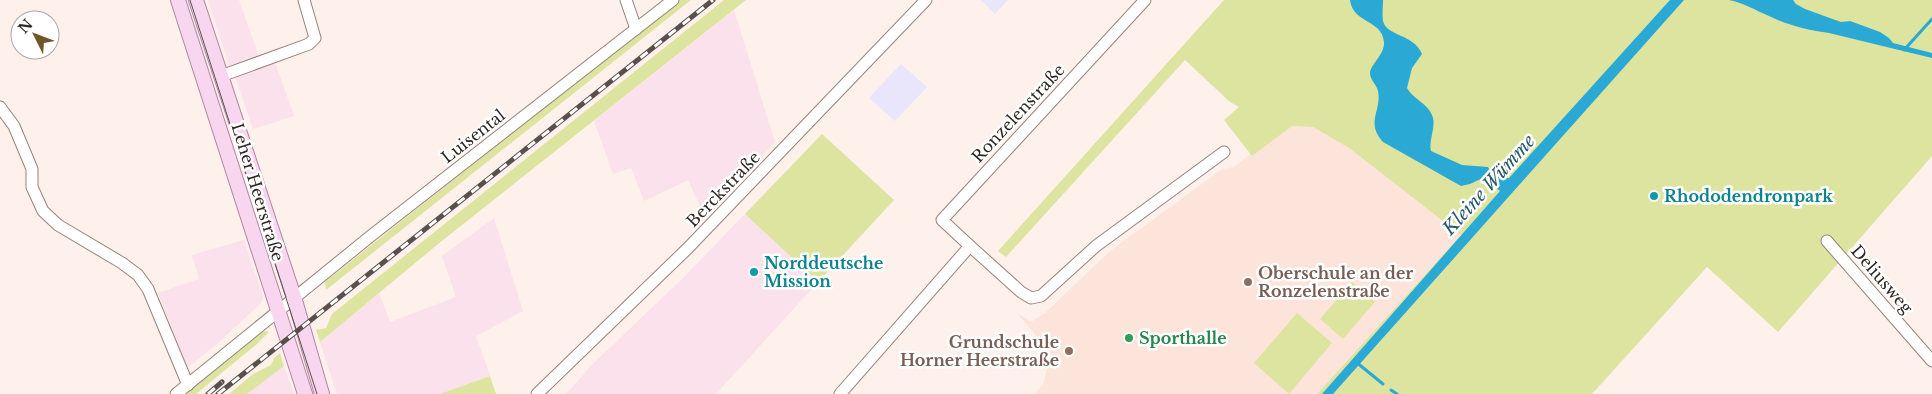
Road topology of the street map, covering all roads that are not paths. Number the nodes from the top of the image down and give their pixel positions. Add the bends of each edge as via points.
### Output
1 (178, 0) edge
2 (196, 0) edge
3 (304, 0) edge
4 (626, 0) edge
5 (673, 0) edge
6 (926, 0) edge
7 (1144, 0) edge
8 (636, 29) junction
9 (221, 76) junction
10 (0, 107) edge
11 (1224, 152) dead end
12 (1827, 241) dead end
13 (970, 246) junction
14 (294, 297) junction
15 (278, 310) junction
16 (1931, 357) edge
17 (188, 385) junction
18 (176, 394) edge
19 (305, 394) edge
20 (322, 394) edge
21 (538, 394) edge
22 (840, 394) edge

1 - 15 main road, Leher Heerstraße
2 - 9 main road, Leher Heerstraße
3 - 9 street via 315,38 309,44
4 - 8 street
5 - 8 street, Luisental
6 - 21 street, Berckstraße via 688,248
7 - 13 street, Ronzelenstraße via 942,220
8 - 14 street, Luisental
9 - 14 main road, Leher Heerstraße
10 - 17 street via 18,134 32,169 32,187 43,211 58,225 138,275 148,289
11 - 13 street, Ronzelenstraße via 1096,246 1041,296 1031,298 1021,292
12 - 16 street, Deliusweg
13 - 22 street
14 - 15 street, Luisental
14 - 20 main road, Leher Heerstraße
15 - 17 street, Luisental
15 - 19 main road, Leher Heerstraße
17 - 18 street, Luisental

